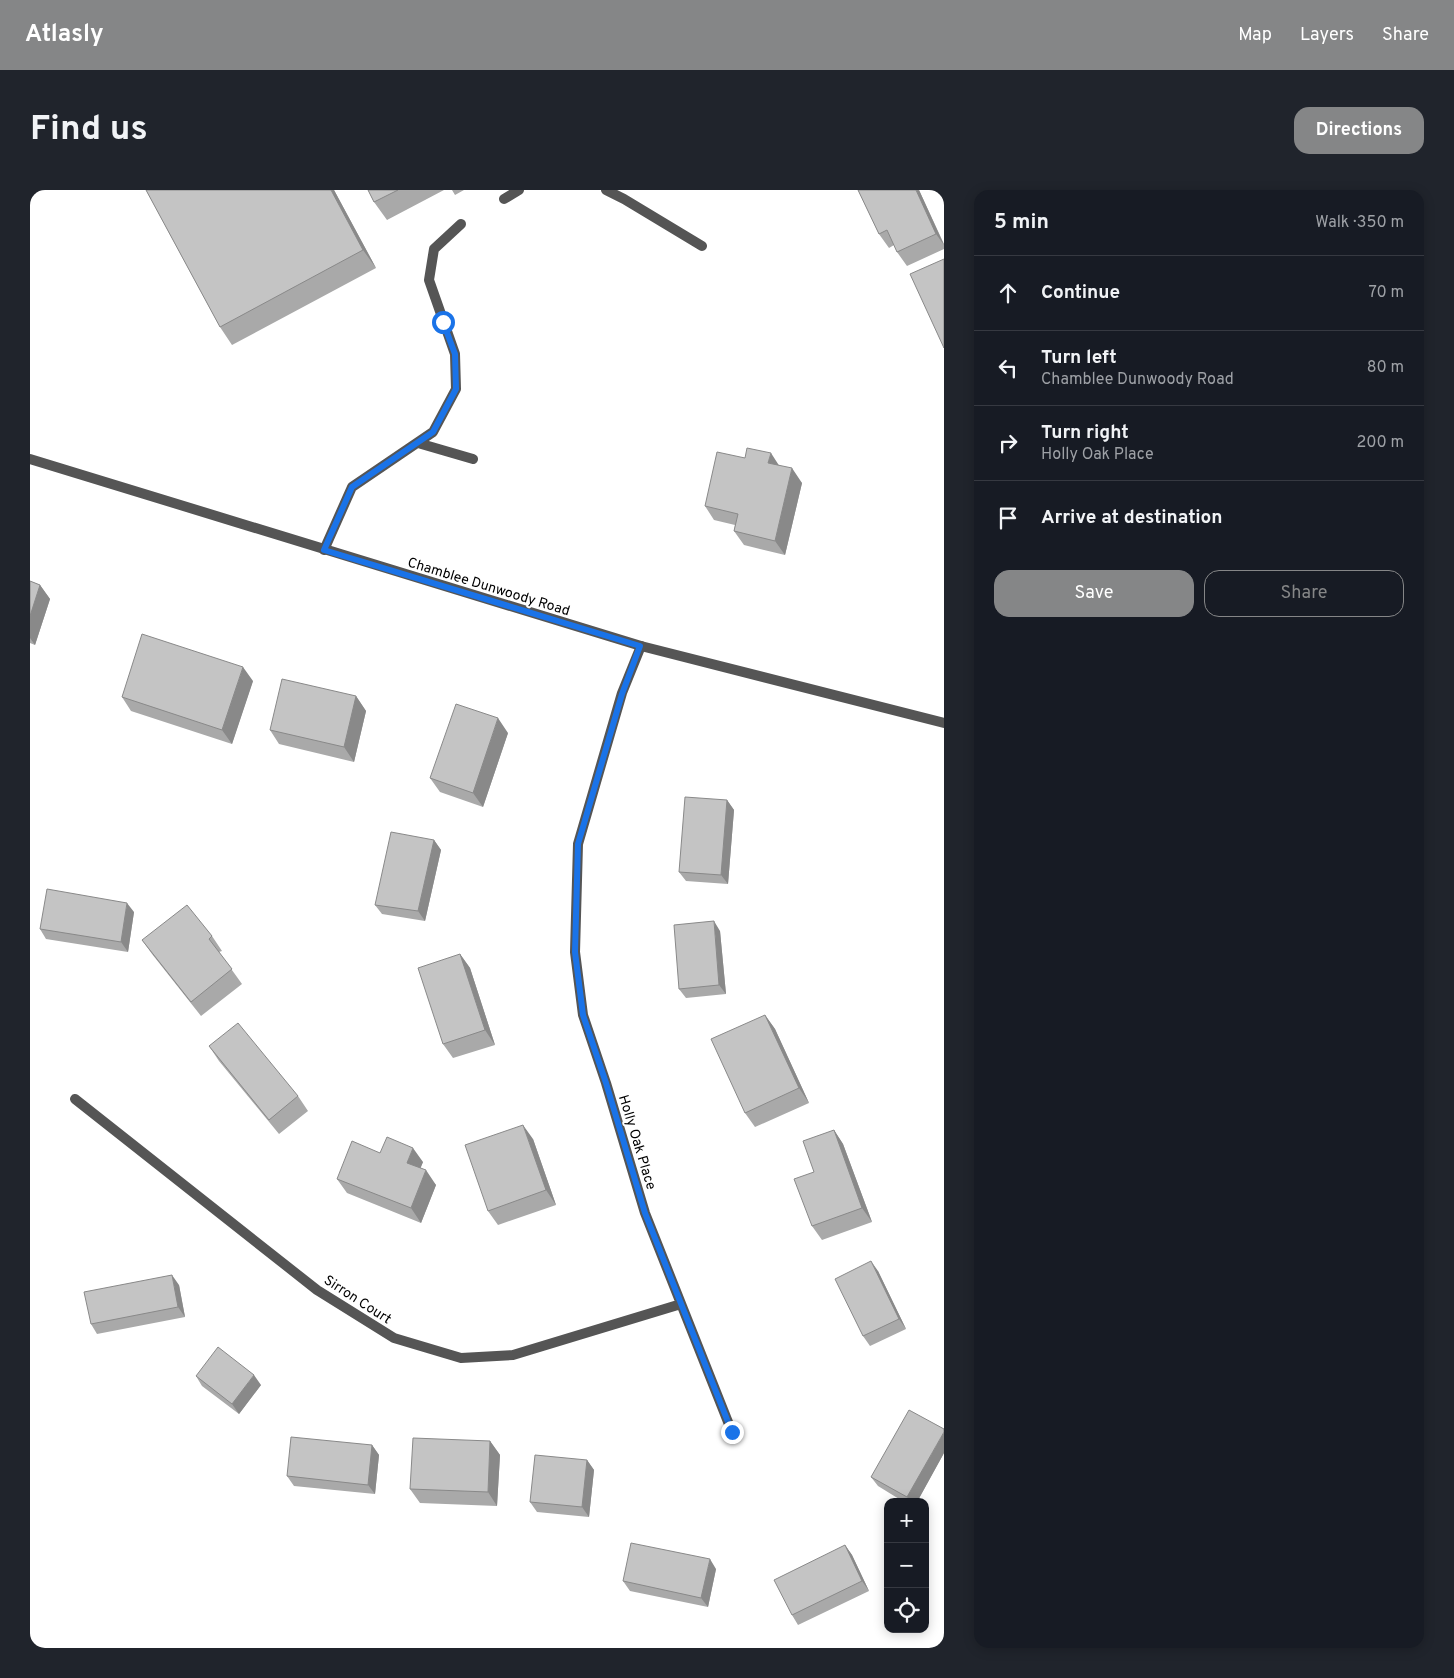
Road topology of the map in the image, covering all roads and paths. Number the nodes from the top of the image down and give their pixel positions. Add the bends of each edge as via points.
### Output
1 (519, 190) edge
2 (606, 190) edge
3 (504, 199) dead end
4 (461, 224) dead end
5 (702, 246) dead end
6 (418, 443) junction
7 (30, 459) edge
8 (473, 459) dead end
9 (324, 550) junction
10 (640, 646) junction
11 (944, 723) edge
12 (75, 1099) dead end
13 (681, 1304) junction
14 (732, 1432) dead end

1 - 3 street
2 - 5 street
4 - 6 street via 434,249 429,280 455,354 456,389 433,432
6 - 8 street
6 - 9 street via 352,487
7 - 9 street, Chamblee Dunwoody Road
9 - 10 street, Chamblee Dunwoody Road
10 - 11 street, Chamblee Dunwoody Road
10 - 13 street, Holly Oak Place via 622,694 578,844 575,952 583,1015 645,1213
12 - 13 street, Sirron Court via 317,1290 394,1338 461,1358 513,1354
13 - 14 street, Holly Oak Place

